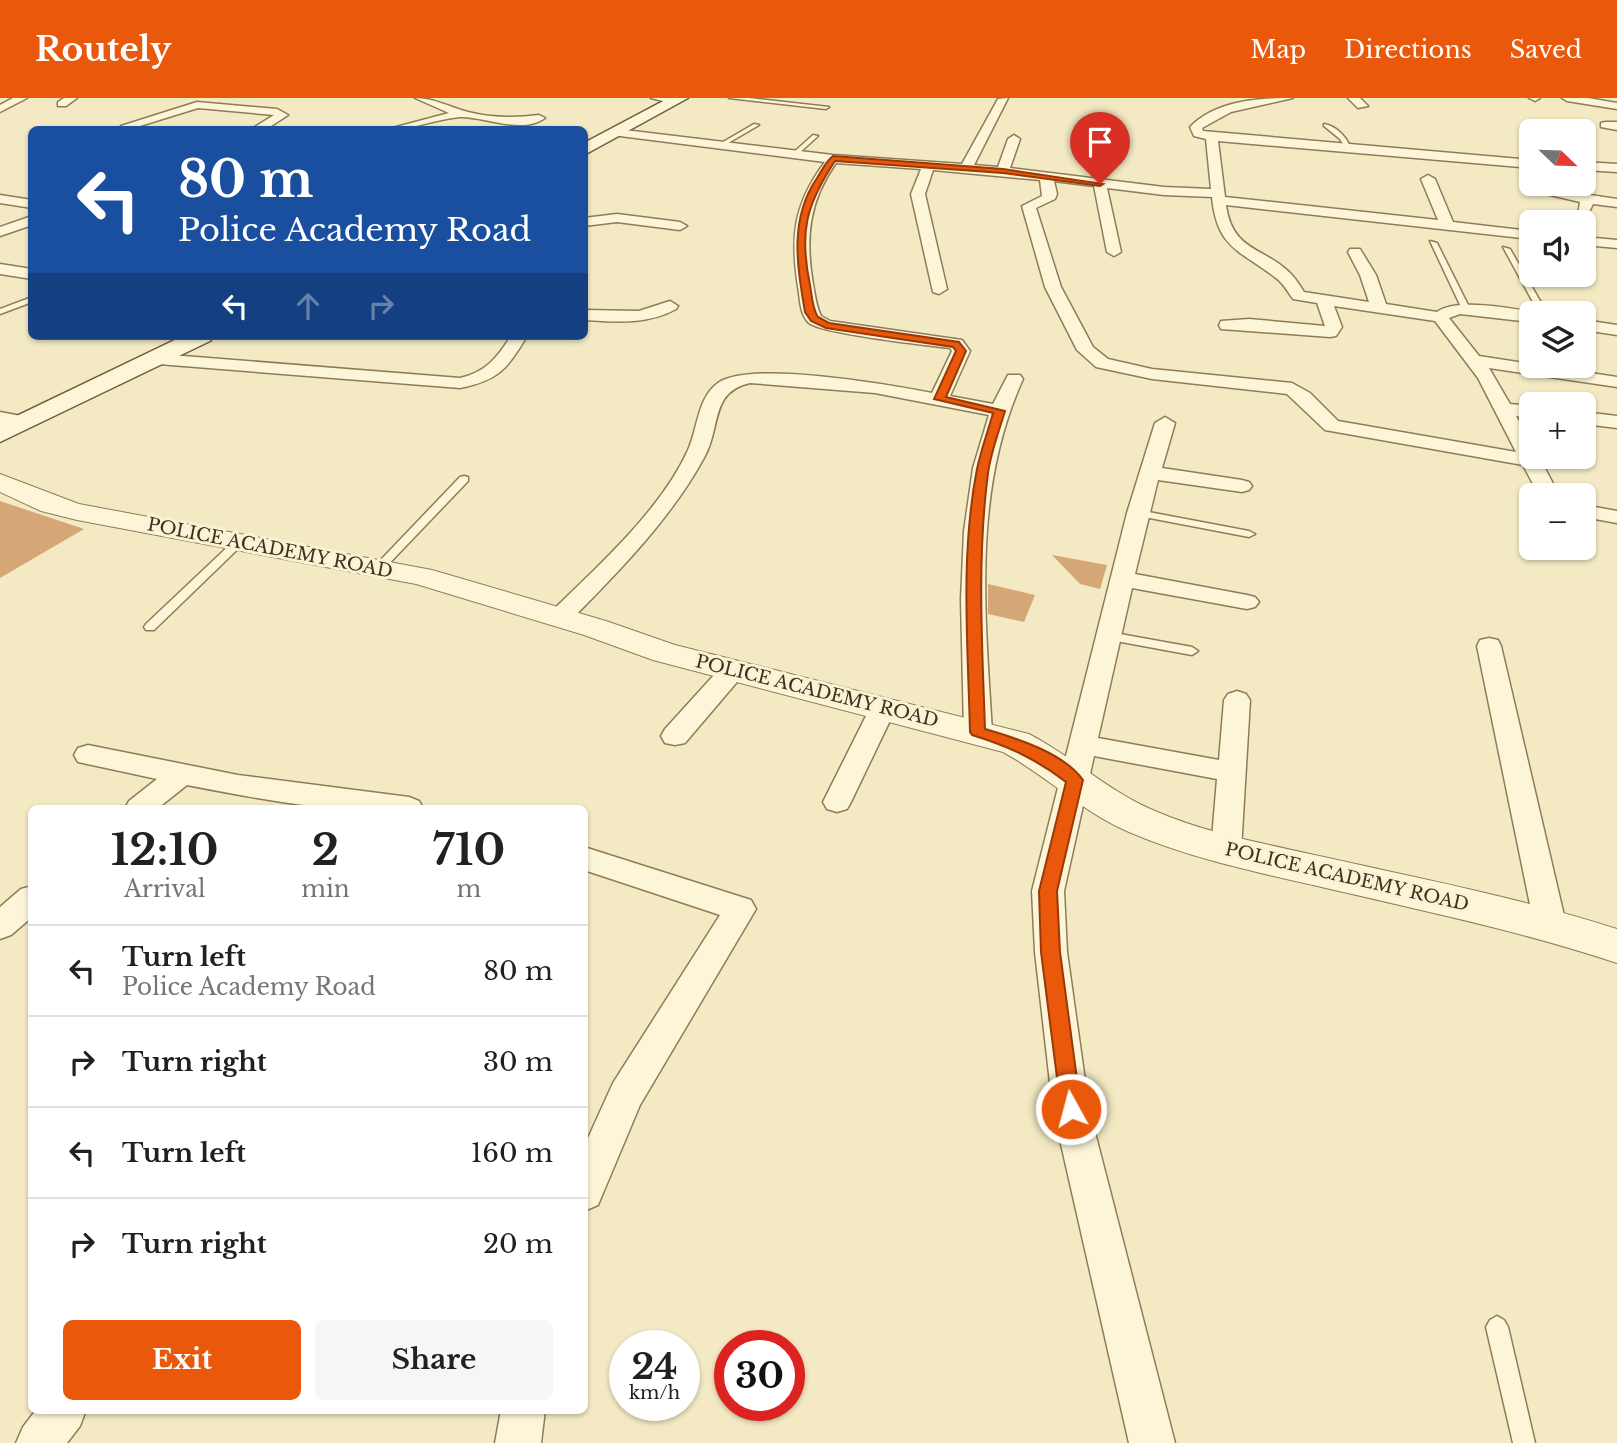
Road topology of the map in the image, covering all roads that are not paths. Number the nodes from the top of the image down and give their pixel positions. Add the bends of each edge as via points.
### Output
1 (22, 98) edge
2 (420, 98) edge
3 (656, 98) edge
4 (732, 98) edge
5 (1288, 98) edge
6 (1567, 98) edge
7 (677, 99) edge
8 (1003, 99) edge
9 (1210, 101) dead end
10 (1617, 106) edge
11 (826, 107) dead end
12 (1234, 107) junction
13 (0, 109) edge
14 (462, 114) junction
15 (539, 118) dead end
16 (756, 125) dead end
17 (1326, 125) dead end
18 (127, 126) dead end
19 (263, 126) edge
20 (409, 126) edge
21 (620, 132) junction
22 (815, 136) dead end
23 (1212, 137) junction
24 (1014, 139) dead end
25 (721, 145) junction
26 (588, 148) edge
27 (1349, 150) junction
28 (794, 154) junction
29 (833, 159) junction
30 (1519, 163) edge
31 (928, 167) junction
32 (1596, 167) edge
33 (1617, 168) edge
34 (966, 169) junction
35 (1003, 171) junction
36 (1045, 176) junction
37 (1428, 179) dead end
38 (1100, 184) junction
39 (1571, 196) edge
40 (1220, 197) junction
41 (0, 199) edge
42 (1587, 199) junction
43 (28, 203) edge
44 (1617, 203) edge
45 (1585, 210) edge
46 (28, 222) edge
47 (588, 222) edge
48 (1447, 225) junction
49 (680, 226) dead end
50 (0, 232) edge
51 (1519, 234) edge
52 (1596, 242) edge
53 (1433, 243) dead end
54 (1617, 244) edge
55 (1506, 250) dead end
56 (1355, 252) dead end
57 (1114, 253) dead end
58 (0, 269) edge
59 (28, 273) edge
60 (939, 289) dead end
61 (28, 301) edge
62 (1324, 301) junction
63 (1536, 301) edge
64 (670, 306) dead end
65 (1380, 309) junction
66 (1466, 309) junction
67 (0, 312) edge
68 (588, 315) edge
69 (1519, 316) edge
70 (1440, 317) junction
71 (1227, 324) dead end
72 (1596, 327) edge
73 (1617, 330) edge
74 (194, 340) edge
75 (516, 340) edge
76 (158, 359) junction
77 (1474, 361) junction
78 (1014, 379) dead end
79 (1617, 382) edge
80 (939, 399) junction
81 (1503, 409) junction
82 (999, 411) junction
83 (1519, 411) edge
84 (0, 418) edge
85 (1596, 419) edge
86 (25, 422) junction
87 (1617, 422) edge
88 (1165, 423) dead end
89 (0, 434) edge
90 (1519, 438) edge
91 (1519, 459) edge
92 (1150, 473) junction
93 (464, 479) dead end
94 (0, 482) edge
95 (1242, 486) dead end
96 (1138, 513) junction
97 (1596, 513) edge
98 (1617, 517) edge
99 (1249, 534) dead end
100 (240, 541) junction
101 (378, 569) junction
102 (1122, 579) junction
103 (1247, 602) dead end
104 (560, 617) junction
105 (150, 627) dead end
106 (1109, 636) junction
107 (1489, 646) dead end
108 (1192, 651) dead end
109 (733, 670) junction
110 (1237, 700) dead end
111 (883, 708) junction
112 (978, 732) junction
113 (675, 736) dead end
114 (1083, 744) junction
115 (88, 755) dead end
116 (1232, 772) junction
117 (183, 774) junction
118 (1074, 780) junction
119 (838, 802) dead end
120 (143, 805) edge
121 (388, 805) edge
122 (1226, 850) junction
123 (588, 859) edge
124 (28, 902) edge
125 (1550, 924) junction
126 (0, 926) edge
127 (1617, 946) edge
128 (588, 1183) edge
129 (1497, 1327) dead end
130 (61, 1414) edge
131 (522, 1414) edge
132 (39, 1443) edge
133 (518, 1443) edge
134 (1152, 1443) edge
135 (1524, 1443) edge

1 - 13 street
2 - 14 street
3 - 7 street
4 - 11 lane
5 - 12 street
6 - 10 street
7 - 21 main road
8 - 34 street
9 - 12 street
12 - 23 street via 1210,115 1196,127 1198,133
14 - 15 street via 498,121
14 - 20 street
16 - 25 lane
17 - 27 lane via 1343,138
18 - 19 street via 197,105 282,116
21 - 25 street
21 - 26 main road
22 - 28 lane
23 - 27 street
23 - 40 street
24 - 35 street
25 - 28 street
27 - 30 street
28 - 29 street
29 - 31 street
29 - 80 street via 811,192 802,224 800,259 810,312 826,325 956,344 961,351
31 - 34 street
31 - 60 street via 918,194
32 - 33 street
34 - 35 street
35 - 36 street
36 - 38 street
36 - 91 street via 1048,199 1029,206 1053,287 1086,350 1102,363 1152,374 1292,389 1306,396 1319,417 1332,426
37 - 48 street
38 - 40 street
38 - 57 street
39 - 42 street
40 - 48 street
40 - 62 street via 1222,221 1233,240 1284,276 1299,296
41 - 43 street
42 - 44 street
42 - 45 street
46 - 50 street
47 - 49 street via 617,218
48 - 51 street
52 - 54 street
53 - 66 lane
55 - 63 lane
56 - 65 street
58 - 59 street
61 - 67 lane
62 - 65 street
62 - 71 street via 1334,327 1330,332
64 - 68 street via 644,317
65 - 70 street
66 - 69 street
66 - 70 street via 1450,310
70 - 77 street
72 - 73 street
74 - 76 main road
75 - 76 street via 497,370 483,379 460,383
76 - 86 main road
77 - 79 street
77 - 81 street
78 - 82 street
80 - 82 street
80 - 104 street via 875,388 750,378 722,387 711,402 698,451 670,494 628,549
81 - 83 street
81 - 90 street
82 - 112 street via 983,470 976,537
84 - 86 street
85 - 87 street
86 - 89 main road
88 - 92 street
92 - 95 street
92 - 96 street
93 - 101 lane
94 - 100 street, POLICE ACADEMY ROAD via 77,512
96 - 99 lane
96 - 102 street
97 - 98 street
100 - 101 street, POLICE ACADEMY ROAD
100 - 105 lane
101 - 104 street, POLICE ACADEMY ROAD via 421,576
102 - 103 street
102 - 106 street
104 - 109 street, POLICE ACADEMY ROAD via 665,653
106 - 108 lane
106 - 114 street
107 - 125 street
109 - 111 street, POLICE ACADEMY ROAD
109 - 113 street
110 - 116 street
111 - 112 street, POLICE ACADEMY ROAD
111 - 119 street
112 - 118 street, POLICE ACADEMY ROAD via 1016,743
114 - 116 street
114 - 118 street
115 - 117 street
116 - 122 street
117 - 120 street
117 - 121 street
118 - 122 street, POLICE ACADEMY ROAD via 1104,803 1143,822
118 - 134 street via 1048,891 1051,952 1071,1109
122 - 125 street, POLICE ACADEMY ROAD
123 - 128 street via 740,909 626,1095
124 - 126 street
125 - 127 street, POLICE ACADEMY ROAD
129 - 135 lane
130 - 132 street
131 - 133 street

